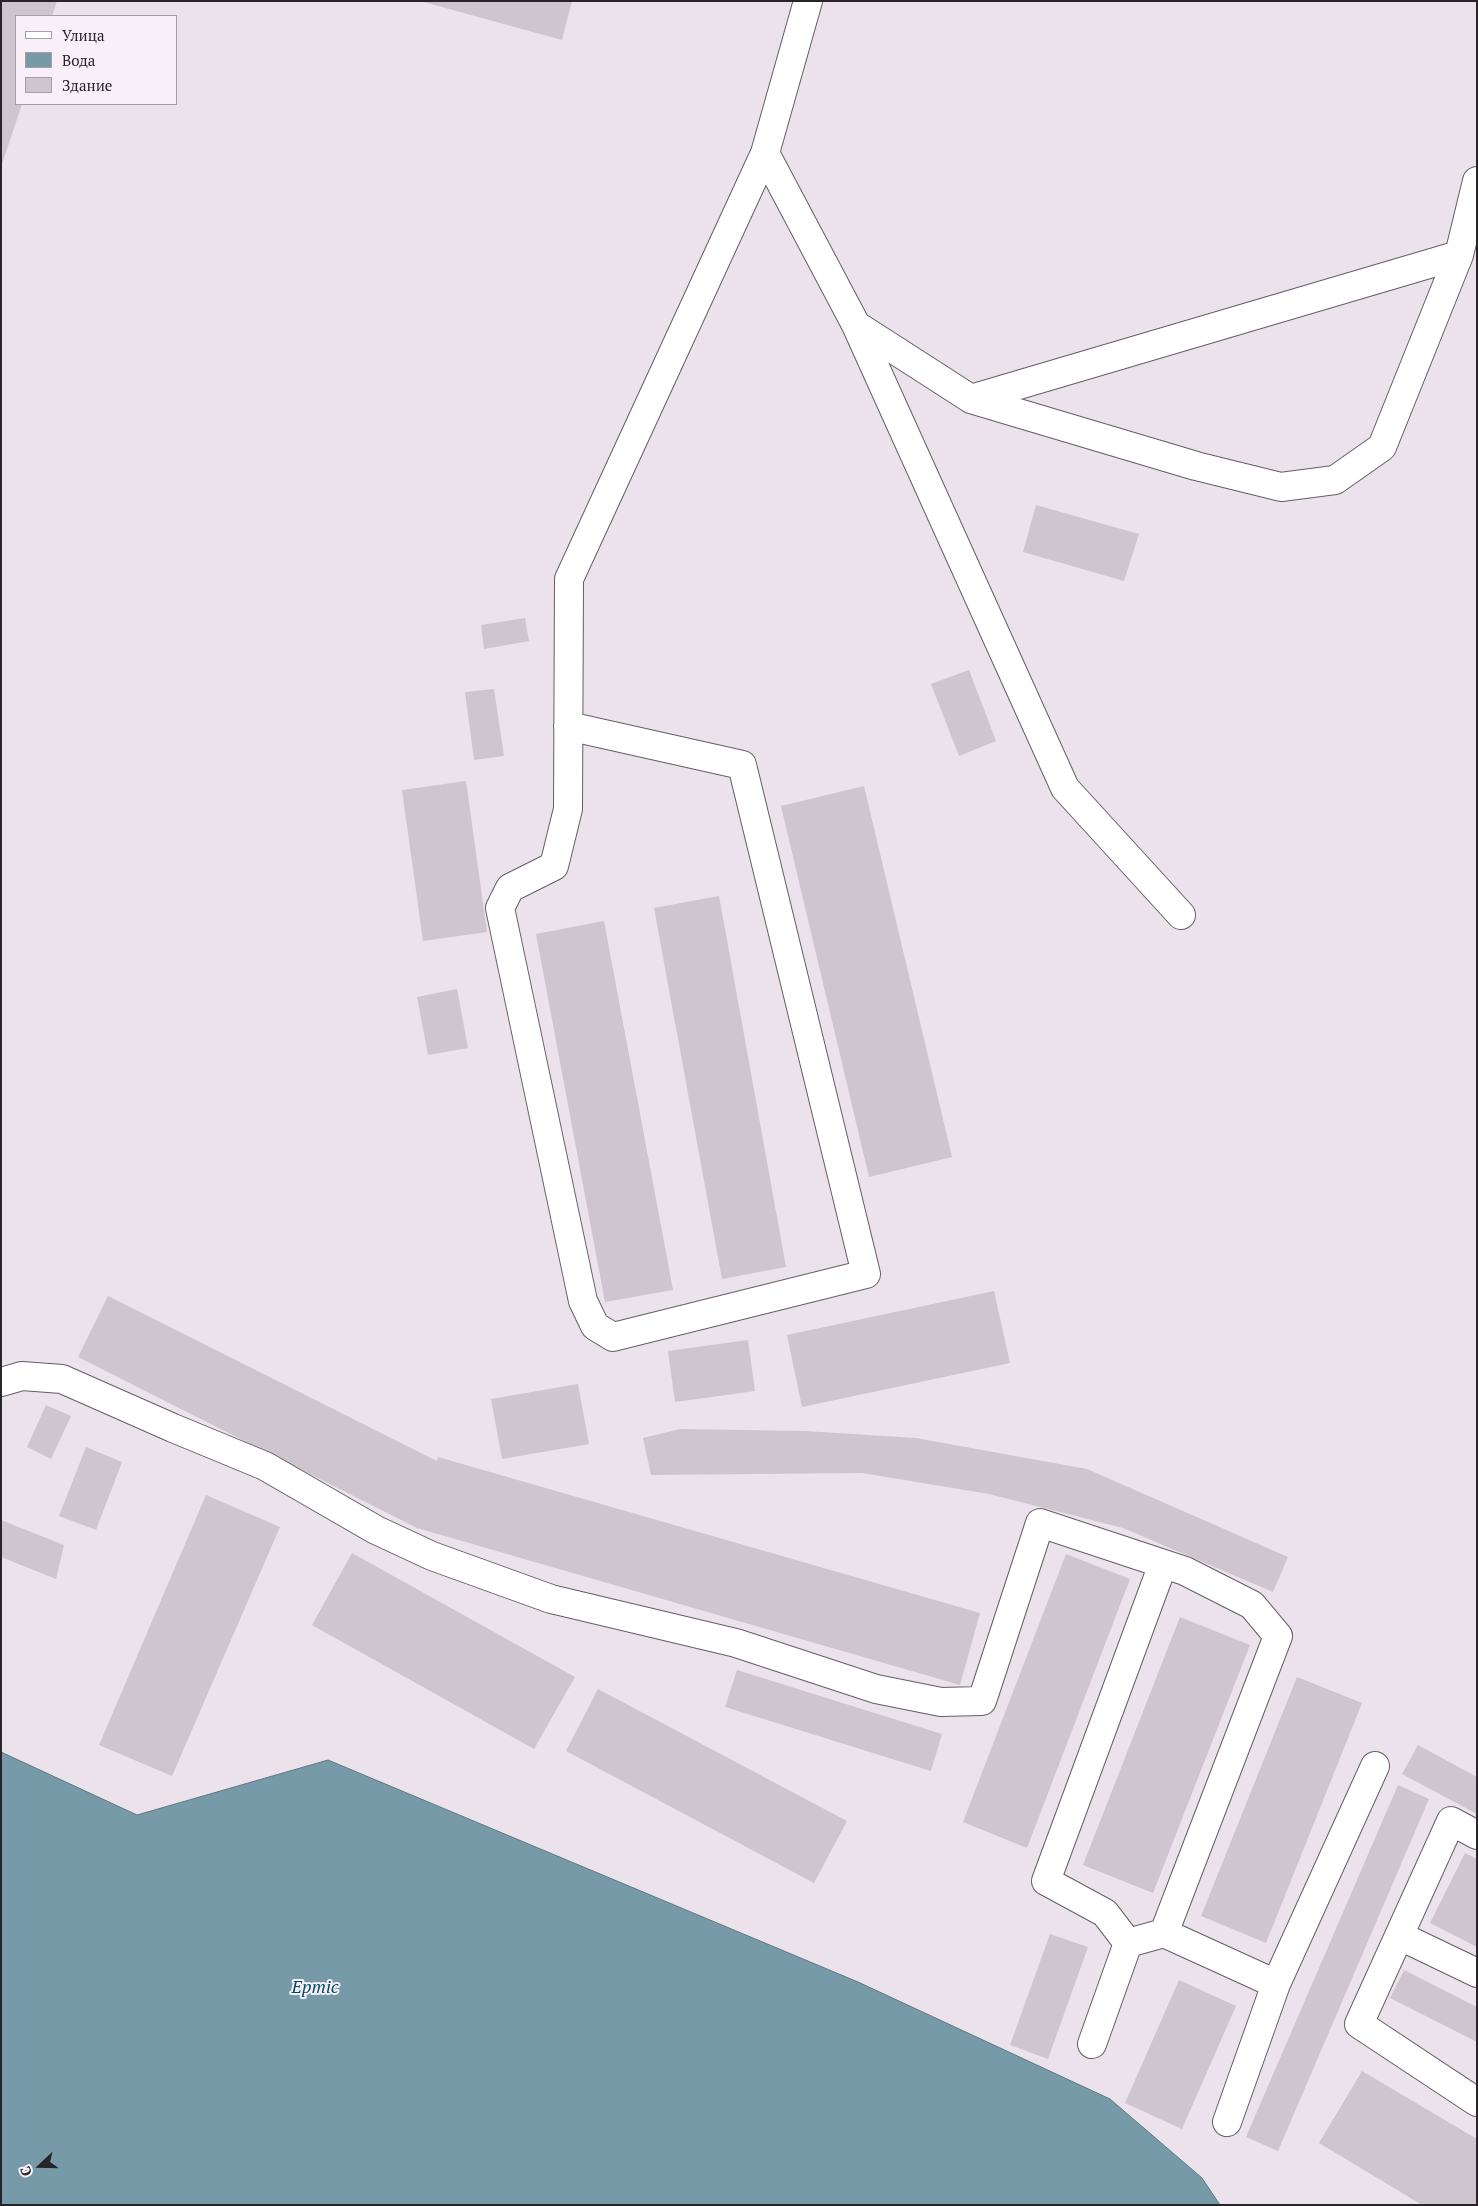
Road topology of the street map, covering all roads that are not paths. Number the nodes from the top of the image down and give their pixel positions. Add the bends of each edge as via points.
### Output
1 (808, 1) edge
2 (765, 153) junction
3 (1477, 180) edge
4 (1459, 255) junction
5 (856, 325) junction
6 (971, 399) junction
7 (568, 726) junction
8 (1181, 916) dead end
9 (1, 1382) edge
10 (1163, 1564) junction
11 (1375, 1766) dead end
12 (1477, 1835) edge
13 (1164, 1932) junction
14 (1400, 1936) junction
15 (1128, 1943) junction
16 (1477, 1973) edge
17 (1276, 1984) junction
18 (1092, 2044) dead end
19 (1477, 2102) edge
20 (1227, 2122) dead end

1 - 2 lane
2 - 5 lane
2 - 7 lane via 569,579
3 - 4 lane
4 - 6 lane
4 - 6 lane via 1382,447 1335,480 1281,487 1196,466
5 - 6 lane
5 - 8 lane via 1065,788
7 - 7 lane via 568,809 554,866 510,888 500,908 582,1301 594,1326 613,1337 866,1274 742,765
9 - 10 lane via 22,1376 62,1379 265,1466 376,1530 432,1556 551,1599 736,1643 876,1689 941,1702 982,1701 1040,1523
10 - 13 lane via 1185,1570 1252,1605 1278,1636
10 - 15 lane via 1046,1881 1105,1913
11 - 17 lane
12 - 14 lane via 1451,1820
13 - 15 lane
13 - 17 lane
14 - 16 lane
14 - 19 lane via 1359,2024
15 - 18 lane
17 - 20 lane

